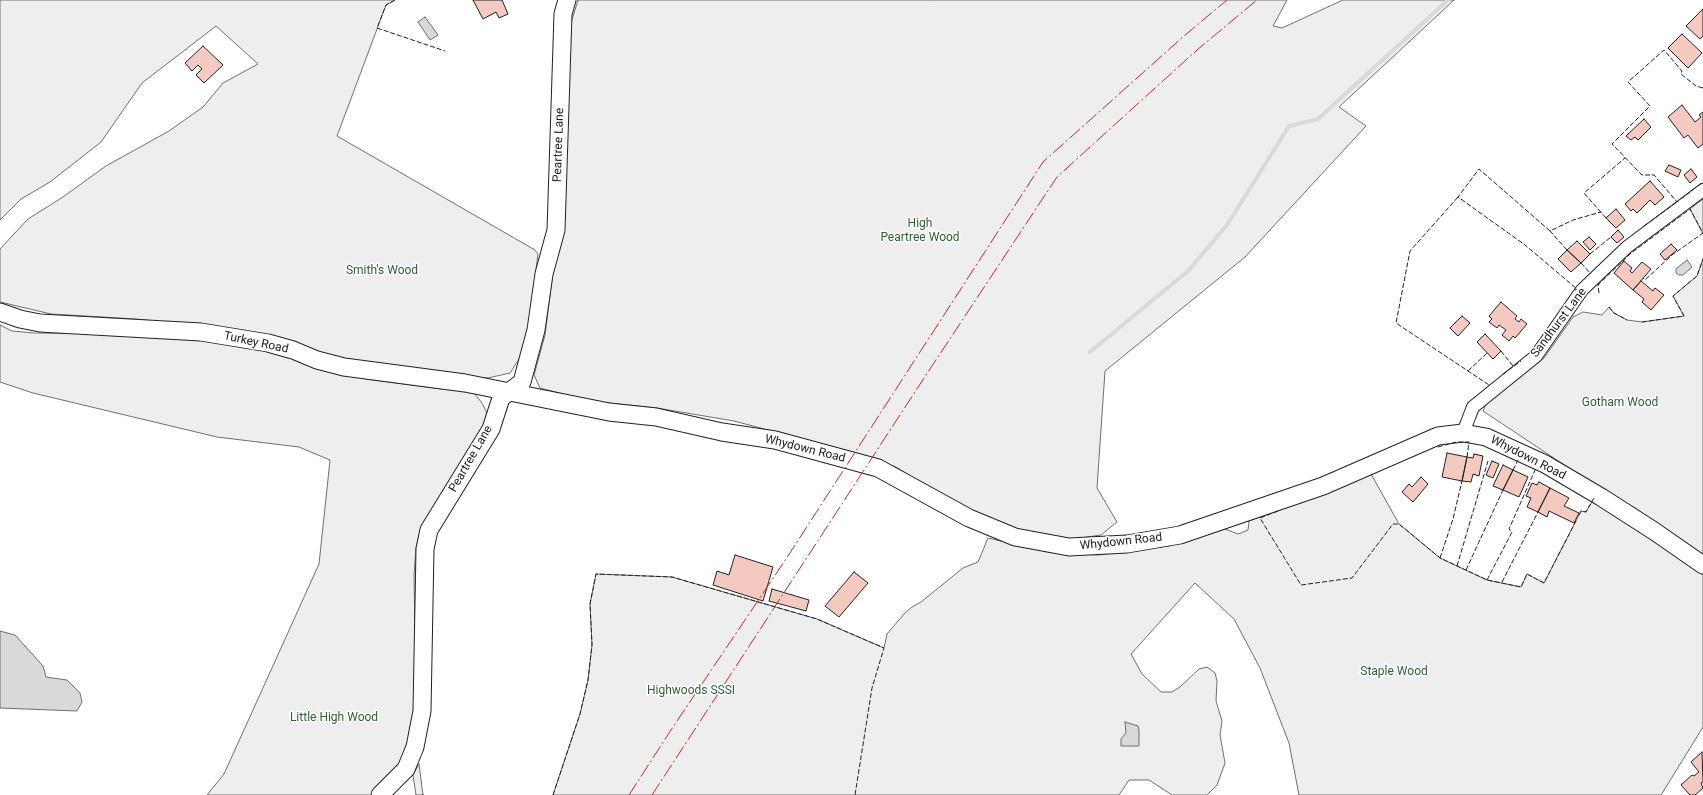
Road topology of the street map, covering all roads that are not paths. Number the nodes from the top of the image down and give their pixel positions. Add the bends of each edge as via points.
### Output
1 (567, 0) edge
2 (1703, 190) edge
3 (0, 312) edge
4 (510, 391) junction
5 (1462, 433) junction
6 (1703, 565) edge
7 (380, 795) edge

1 - 4 street, Peartree Lane via 563,14 556,230 544,274 536,330 522,382
2 - 5 street, Sandhurst Lane via 1627,247 1582,290 1536,356 1473,407
3 - 4 street, Turkey Road via 20,320 40,323 201,332 268,343 344,367
4 - 5 street, Whydown Road via 609,412 656,417 722,432 775,440 878,468 976,521 1015,537 1069,547 1127,544 1180,535 1323,486 1438,436
4 - 7 street, Peartree Lane via 501,398 491,429 429,530 425,549 422,711 406,769
5 - 6 street, Whydown Road via 1486,437 1545,464 1602,497

